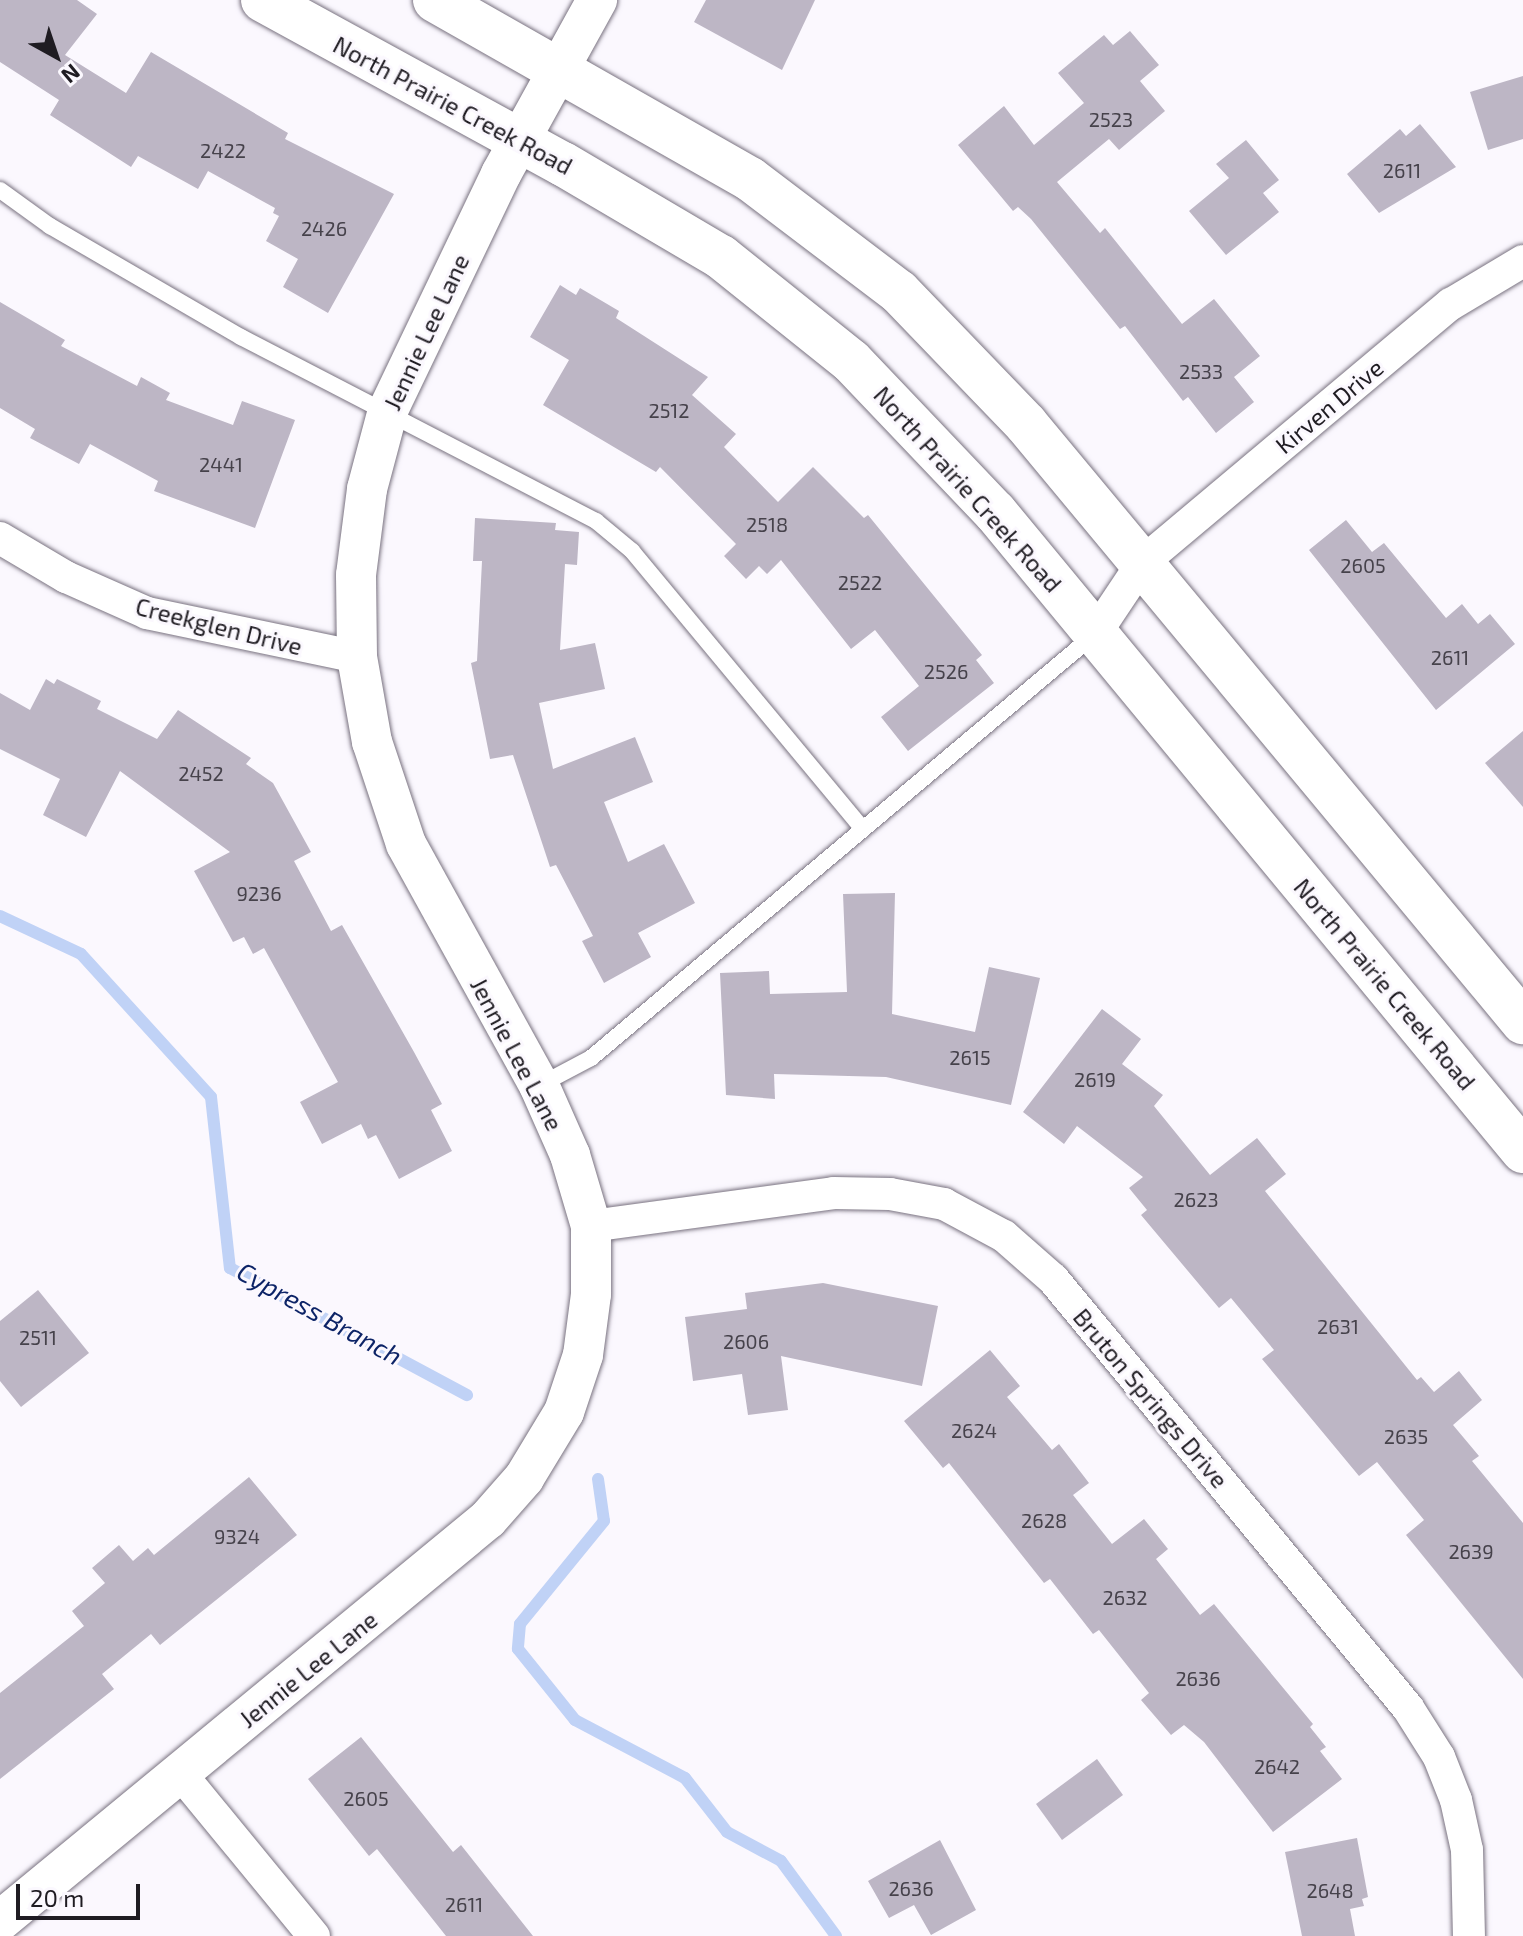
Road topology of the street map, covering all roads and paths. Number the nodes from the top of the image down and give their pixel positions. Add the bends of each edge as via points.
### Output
1 (263, 0) edge
2 (435, 0) edge
3 (597, 0) edge
4 (559, 71) junction
5 (521, 140) junction
6 (0, 190) edge
7 (1523, 261) edge
8 (388, 410) junction
9 (0, 538) edge
10 (1143, 562) junction
11 (1095, 634) junction
12 (357, 657) junction
13 (862, 828) junction
14 (1523, 1022) edge
15 (539, 1085) junction
16 (1523, 1151) edge
17 (591, 1226) junction
18 (180, 1773) junction
19 (0, 1921) edge
20 (314, 1936) edge
21 (1469, 1936) edge

1 - 5 main road, North Prairie Creek Road
2 - 4 main road
3 - 4 street, Jennie Lee Lane
4 - 5 street, Jennie Lee Lane
4 - 10 main road via 750,179 899,292 1016,413
5 - 8 street, Jennie Lee Lane
5 - 11 main road, North Prairie Creek Road via 721,257 807,323 914,422
6 - 8 lane via 50,226 241,337
7 - 10 street, Kirven Drive via 1451,304
8 - 12 street, Jennie Lee Lane via 367,489 356,575
8 - 13 lane via 596,521 632,551
9 - 12 street, Creekglen Drive via 66,577 147,613
10 - 11 street, Kirven Drive
10 - 14 main road
11 - 13 lane
11 - 16 main road, North Prairie Creek Road
12 - 15 street, Jennie Lee Lane via 372,742 406,844
13 - 15 lane via 591,1058
15 - 17 street, Jennie Lee Lane via 570,1155
17 - 18 street, Jennie Lee Lane via 591,1294 583,1355 564,1412 524,1478 435,1565
17 - 21 street, Bruton Springs Drive via 834,1193 890,1194 944,1204 1004,1236 1053,1279 1408,1708 1439,1757 1456,1800 1467,1850
18 - 19 street, Jennie Lee Lane
18 - 20 street

